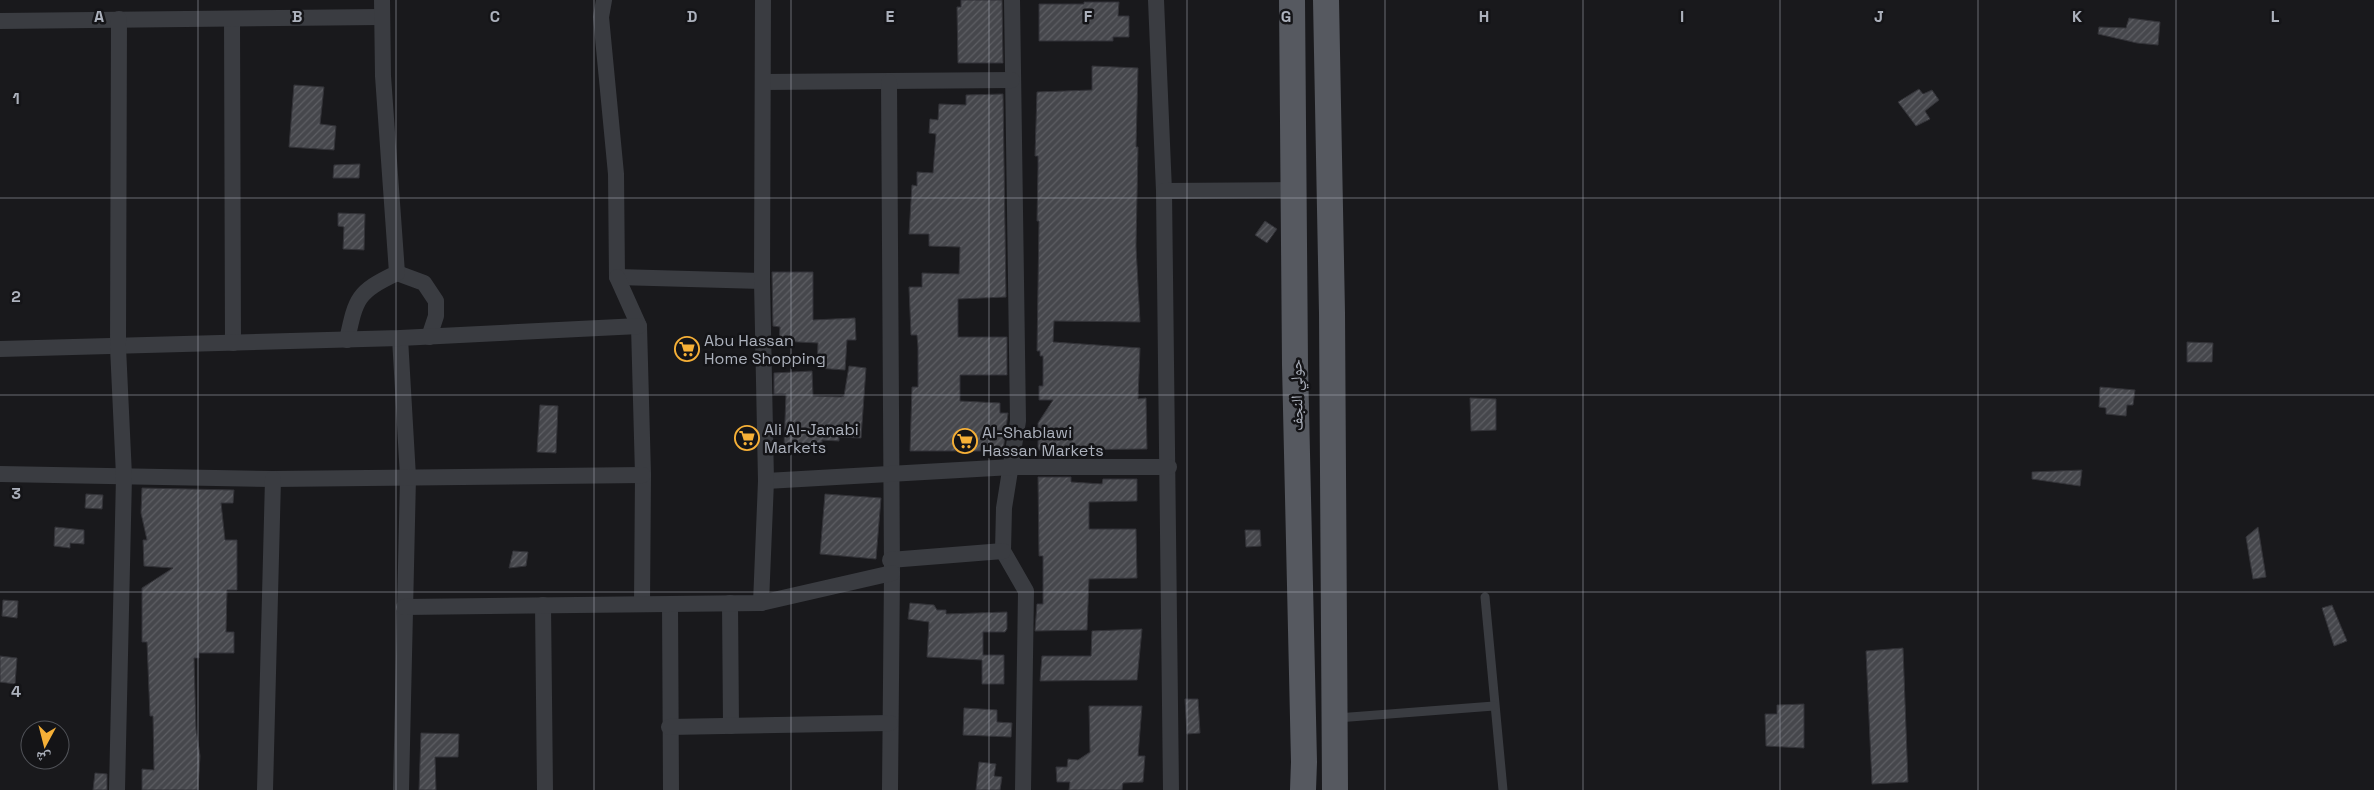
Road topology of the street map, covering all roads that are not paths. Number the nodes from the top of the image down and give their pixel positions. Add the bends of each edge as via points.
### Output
1 (382, 0) edge
2 (604, 0) edge
3 (763, 0) edge
4 (1012, 0) edge
5 (1156, 0) edge
6 (1292, 0) edge
7 (1326, 0) edge
8 (381, 17) junction
9 (119, 19) junction
10 (232, 19) junction
11 (0, 21) edge
12 (1012, 80) junction
13 (764, 82) junction
14 (889, 82) junction
15 (1294, 190) junction
16 (1164, 191) junction
17 (397, 273) junction
18 (618, 277) junction
19 (762, 281) junction
20 (1332, 313) junction
21 (1295, 314) junction
22 (639, 326) junction
23 (429, 337) junction
24 (400, 338) junction
25 (347, 340) junction
26 (233, 343) junction
27 (118, 347) junction
28 (0, 349) edge
29 (1331, 364) junction
30 (1295, 365) junction
31 (1012, 467) junction
32 (1169, 467) junction
33 (0, 474) edge
34 (643, 475) junction
35 (124, 476) junction
36 (890, 476) junction
37 (408, 477) junction
38 (273, 479) junction
39 (766, 481) junction
40 (1003, 551) junction
41 (891, 566) junction
42 (1485, 597) dead end
43 (761, 603) junction
44 (642, 604) junction
45 (670, 604) junction
46 (730, 604) junction
47 (543, 605) junction
48 (404, 606) junction
49 (1494, 706) junction
50 (1334, 718) junction
51 (890, 723) junction
52 (731, 726) junction
53 (669, 727) junction
54 (117, 790) edge
55 (265, 790) edge
56 (401, 790) edge
57 (545, 790) edge
58 (671, 790) edge
59 (890, 790) edge
60 (1023, 790) edge
61 (1171, 790) edge
62 (1303, 790) edge
63 (1335, 790) edge
64 (1503, 790) edge

1 - 8 street
2 - 18 street via 601,18 616,174
3 - 13 street
4 - 12 street
5 - 16 street
6 - 15 main road, حولي النجف
7 - 20 main road
8 - 10 street
8 - 17 street
9 - 10 street
9 - 11 street
9 - 27 street
10 - 26 street
12 - 14 street
12 - 31 street via 1018,421
13 - 14 street
13 - 19 street
14 - 36 street
15 - 16 street
15 - 21 main road, حولي النجف
16 - 32 street
17 - 23 street via 424,283 436,301 436,316
17 - 25 street via 361,295
18 - 19 street
18 - 22 street
19 - 39 street
20 - 21 main road via 1327,319 1313,323
20 - 29 main road
21 - 30 main road, حولي النجف
22 - 23 street
22 - 34 street
23 - 24 street
24 - 25 street
24 - 37 street
25 - 26 street
26 - 27 street
27 - 28 street
27 - 35 street
29 - 30 main road via 1322,355 1309,354
29 - 50 main road
30 - 62 main road, حولي النجف
31 - 32 street
31 - 36 street
31 - 40 street via 1004,508
32 - 61 street
33 - 35 street
34 - 37 street
34 - 44 street
35 - 38 street
35 - 54 street
36 - 39 street
36 - 41 street
37 - 38 street
37 - 48 street
38 - 55 street
39 - 43 street
40 - 41 street
40 - 60 street via 1026,591
41 - 43 street
41 - 51 street
42 - 49 lane
43 - 46 street
44 - 45 street
44 - 47 street
45 - 46 street
45 - 53 street
46 - 52 street
47 - 48 street
47 - 57 street
48 - 56 street
49 - 50 lane
49 - 64 lane
50 - 63 main road
51 - 52 street
51 - 59 street
52 - 53 street
53 - 58 street

